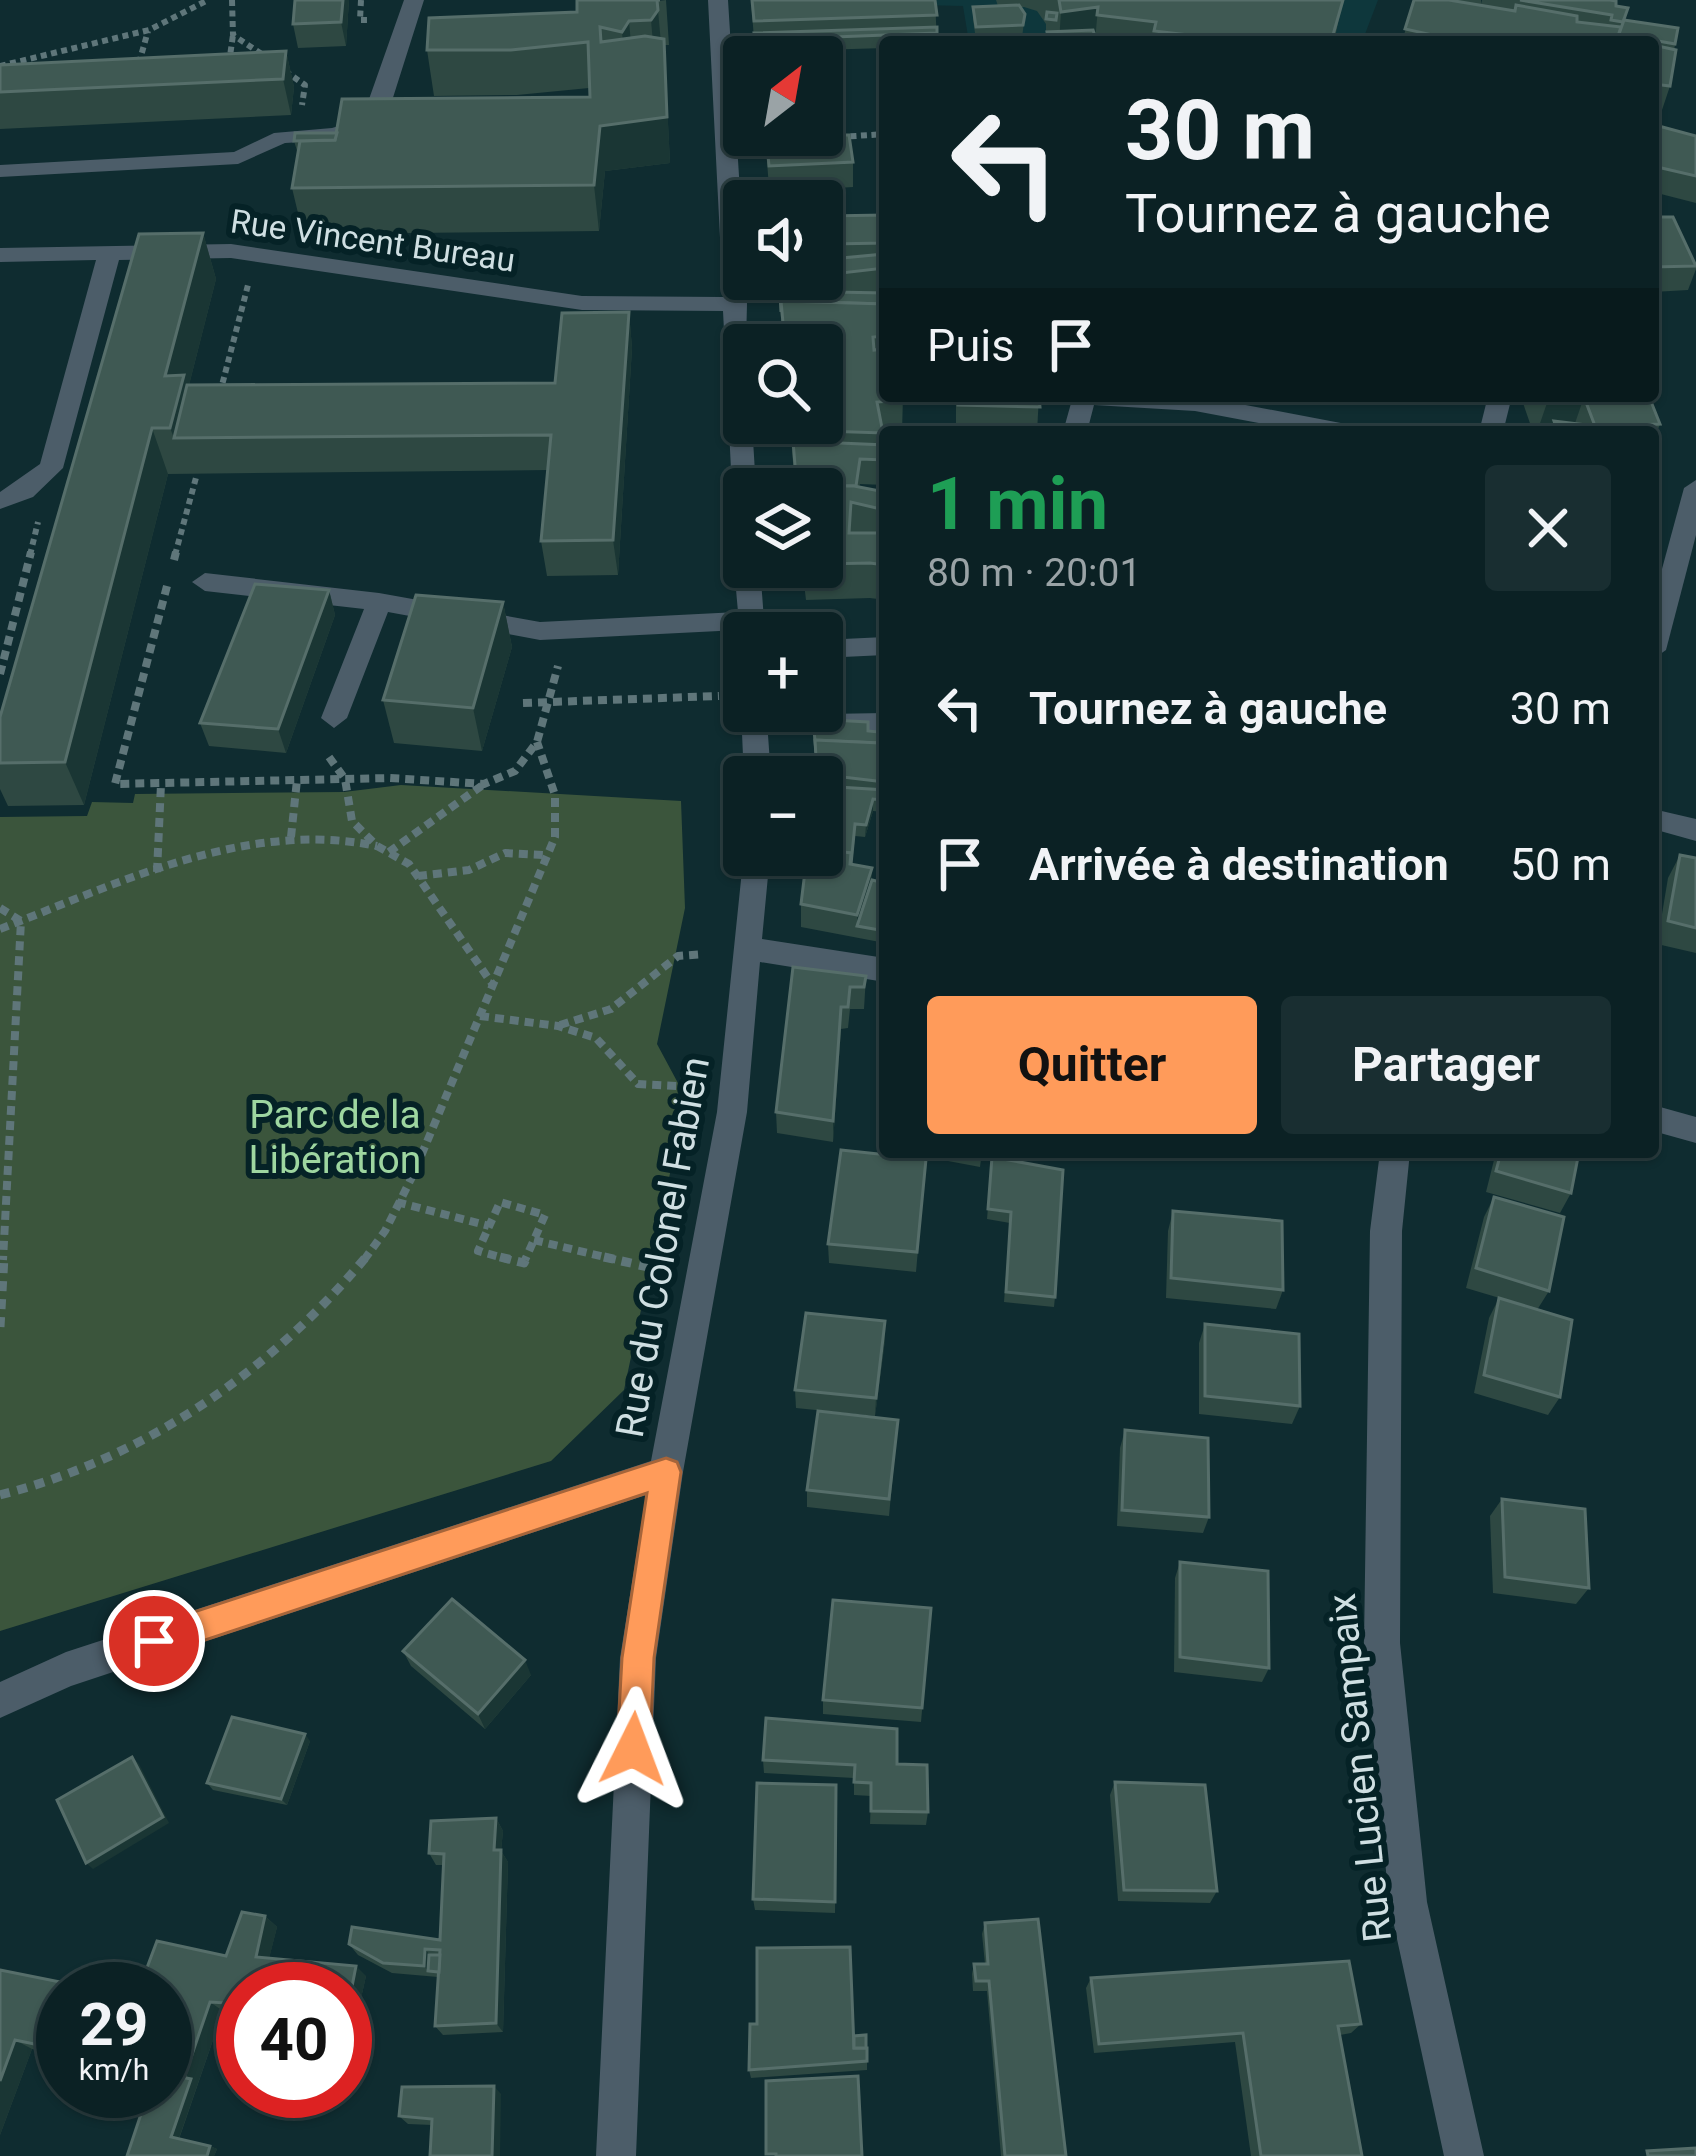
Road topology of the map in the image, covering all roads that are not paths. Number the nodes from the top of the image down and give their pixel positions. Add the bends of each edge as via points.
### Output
1 (414, 0) edge
2 (718, 0) edge
3 (404, 31) junction
4 (427, 31) edge
5 (0, 170) edge
6 (109, 254) junction
7 (0, 255) edge
8 (736, 304) junction
9 (1176, 402) edge
10 (1322, 402) edge
11 (1316, 426) joint
12 (743, 468) edge
13 (1696, 488) edge
14 (0, 501) edge
15 (205, 582) dead end
16 (379, 602) junction
17 (723, 627) edge
18 (1659, 627) edge
19 (879, 646) edge
20 (843, 648) edge
21 (334, 718) road end
22 (843, 721) edge
23 (879, 723) edge
24 (1659, 821) edge
25 (1696, 830) edge
26 (756, 876) edge
27 (751, 949) junction
28 (879, 969) edge
29 (1659, 1120) edge
30 (1696, 1130) edge
31 (1394, 1158) edge
32 (666, 1472) junction
33 (0, 1700) edge
34 (616, 2156) edge
35 (1464, 2156) edge

1 - 3 street
2 - 8 street
3 - 4 street
3 - 5 street via 370,123 281,137 238,158
6 - 7 street, Rue Vincent Bureau
6 - 8 street, Rue Vincent Bureau via 231,251 582,303
6 - 14 street via 51,469
8 - 12 street
9 - 11 street
10 - 11 street
13 - 18 street
15 - 16 street
16 - 17 street via 540,631
16 - 21 street
19 - 20 street
22 - 23 street
24 - 25 street
26 - 27 street, Rue du Colonel Fabien
27 - 28 street
27 - 32 street, Rue du Colonel Fabien via 735,1089
29 - 30 street
31 - 35 street, Rue Lucien Sampaix via 1386,1231 1382,1643 1408,1902
32 - 33 street via 66,1670
32 - 34 street, Rue du Colonel Fabien via 638,1658

